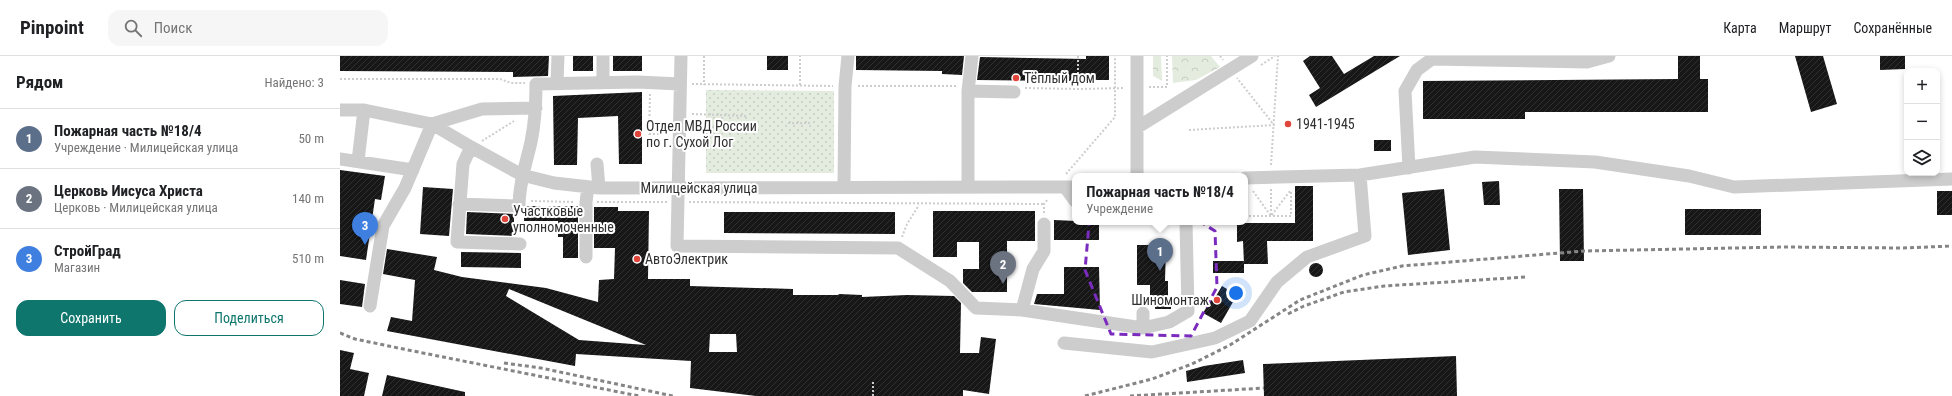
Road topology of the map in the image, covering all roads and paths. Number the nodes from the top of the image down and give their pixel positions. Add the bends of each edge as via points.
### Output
1 (558, 56) edge
2 (603, 56) edge
3 (681, 56) edge
4 (704, 56) edge
5 (800, 56) edge
6 (848, 56) edge
7 (972, 56) edge
8 (1078, 56) edge
9 (1115, 56) edge
10 (1137, 56) edge
11 (1167, 56) edge
12 (1220, 56) edge
13 (1252, 56) edge
14 (1278, 56) edge
15 (1609, 56) edge
16 (1231, 69) junction
17 (340, 79) edge
18 (603, 82) junction
19 (557, 83) junction
20 (650, 83) junction
21 (536, 84) junction
22 (680, 84) junction
23 (704, 85) junction
24 (800, 85) junction
25 (845, 86) junction
26 (968, 88) junction
27 (1115, 88) junction
28 (1137, 88) junction
29 (1078, 89) junction
30 (1017, 90) joint
31 (536, 108) junction
32 (340, 110) edge
33 (364, 110) junction
34 (747, 116) dead end
35 (516, 120) dead end
36 (788, 122) dead end
37 (812, 123) dead end
38 (432, 124) junction
39 (680, 125) junction
40 (1274, 125) junction
41 (1138, 127) junction
42 (747, 128) dead end
43 (1189, 130) dead end
44 (471, 147) junction
45 (340, 159) edge
46 (358, 161) junction
47 (597, 164) dead end
48 (1409, 168) junction
49 (413, 170) junction
50 (1075, 173) edge
51 (1137, 173) edge
52 (522, 175) junction
53 (1360, 175) junction
54 (1072, 177) edge
55 (1270, 177) junction
56 (1248, 178) edge
57 (1952, 179) edge
58 (844, 186) junction
59 (594, 187) junction
60 (968, 187) junction
61 (1065, 187) edge
62 (679, 188) junction
63 (1253, 191) dead end
64 (1072, 197) edge
65 (519, 201) junction
66 (586, 202) junction
67 (679, 202) junction
68 (459, 204) junction
69 (1044, 204) junction
70 (919, 205) junction
71 (1248, 216) edge
72 (1271, 216) junction
73 (1044, 224) joint
74 (1186, 225) edge
75 (520, 244) dead end
76 (898, 248) junction
77 (586, 258) dead end
78 (370, 306) dead end
79 (1022, 310) junction
80 (1143, 313) dead end
81 (1143, 328) junction
82 (1064, 343) dead end
83 (874, 381) dead end
84 (873, 396) edge

1 - 19 street
2 - 18 street
3 - 22 street
4 - 23 path
5 - 24 path
6 - 25 street
7 - 26 street
8 - 29 path
9 - 27 path
10 - 28 street
11 - 28 path via 1167,87
12 - 16 path
13 - 16 street
14 - 40 path
15 - 48 street via 1587,62 1432,59 1417,70 1405,91
16 - 40 path
16 - 41 street
17 - 21 path via 500,79 511,83
18 - 19 street
18 - 20 street
19 - 21 street
20 - 22 street
20 - 39 path via 649,134
21 - 31 street
22 - 23 path
22 - 39 street
23 - 24 path
24 - 25 path
25 - 26 path
25 - 58 street
26 - 30 street
26 - 60 street
27 - 28 path
27 - 29 path
27 - 50 path via 1115,116
28 - 41 street
29 - 30 path
31 - 38 street via 482,109
31 - 52 street
32 - 33 street, Милицейская улица
33 - 38 street, Милицейская улица
33 - 46 street
34 - 39 path
35 - 44 path
36 - 37 path
38 - 44 street, Милицейская улица
38 - 49 street
39 - 42 path
39 - 62 street
40 - 43 path
40 - 55 path
41 - 51 street
44 - 52 street, Милицейская улица
44 - 68 street via 463,164
45 - 46 street
46 - 49 street
47 - 59 street
48 - 53 street
48 - 57 street via 1475,156 1595,162 1689,176 1734,187
49 - 78 street via 383,226
52 - 59 street, Милицейская улица via 554,183
52 - 65 street
53 - 55 street
53 - 82 street via 1365,236 1307,257 1277,282 1250,320 1214,338 1152,352
54 - 61 path
55 - 56 street
55 - 72 path
58 - 60 street, Милицейская улица
58 - 62 street, Милицейская улица
59 - 62 street, Милицейская улица
59 - 66 street
60 - 61 street, Милицейская улица
61 - 64 street
61 - 69 path
62 - 67 street
63 - 72 path
65 - 66 path
65 - 68 street via 518,206
66 - 67 path
66 - 77 street
67 - 70 path
67 - 76 street via 677,246
68 - 75 street via 457,242
69 - 70 path
69 - 73 path
70 - 76 path via 907,224
71 - 72 path
72 - 72 path via 1283,200 1291,190 1291,216
73 - 79 street via 1044,251 1033,270
74 - 81 street via 1188,311 1169,322
76 - 79 street via 950,281 976,308
79 - 81 street
80 - 81 street
83 - 84 path

